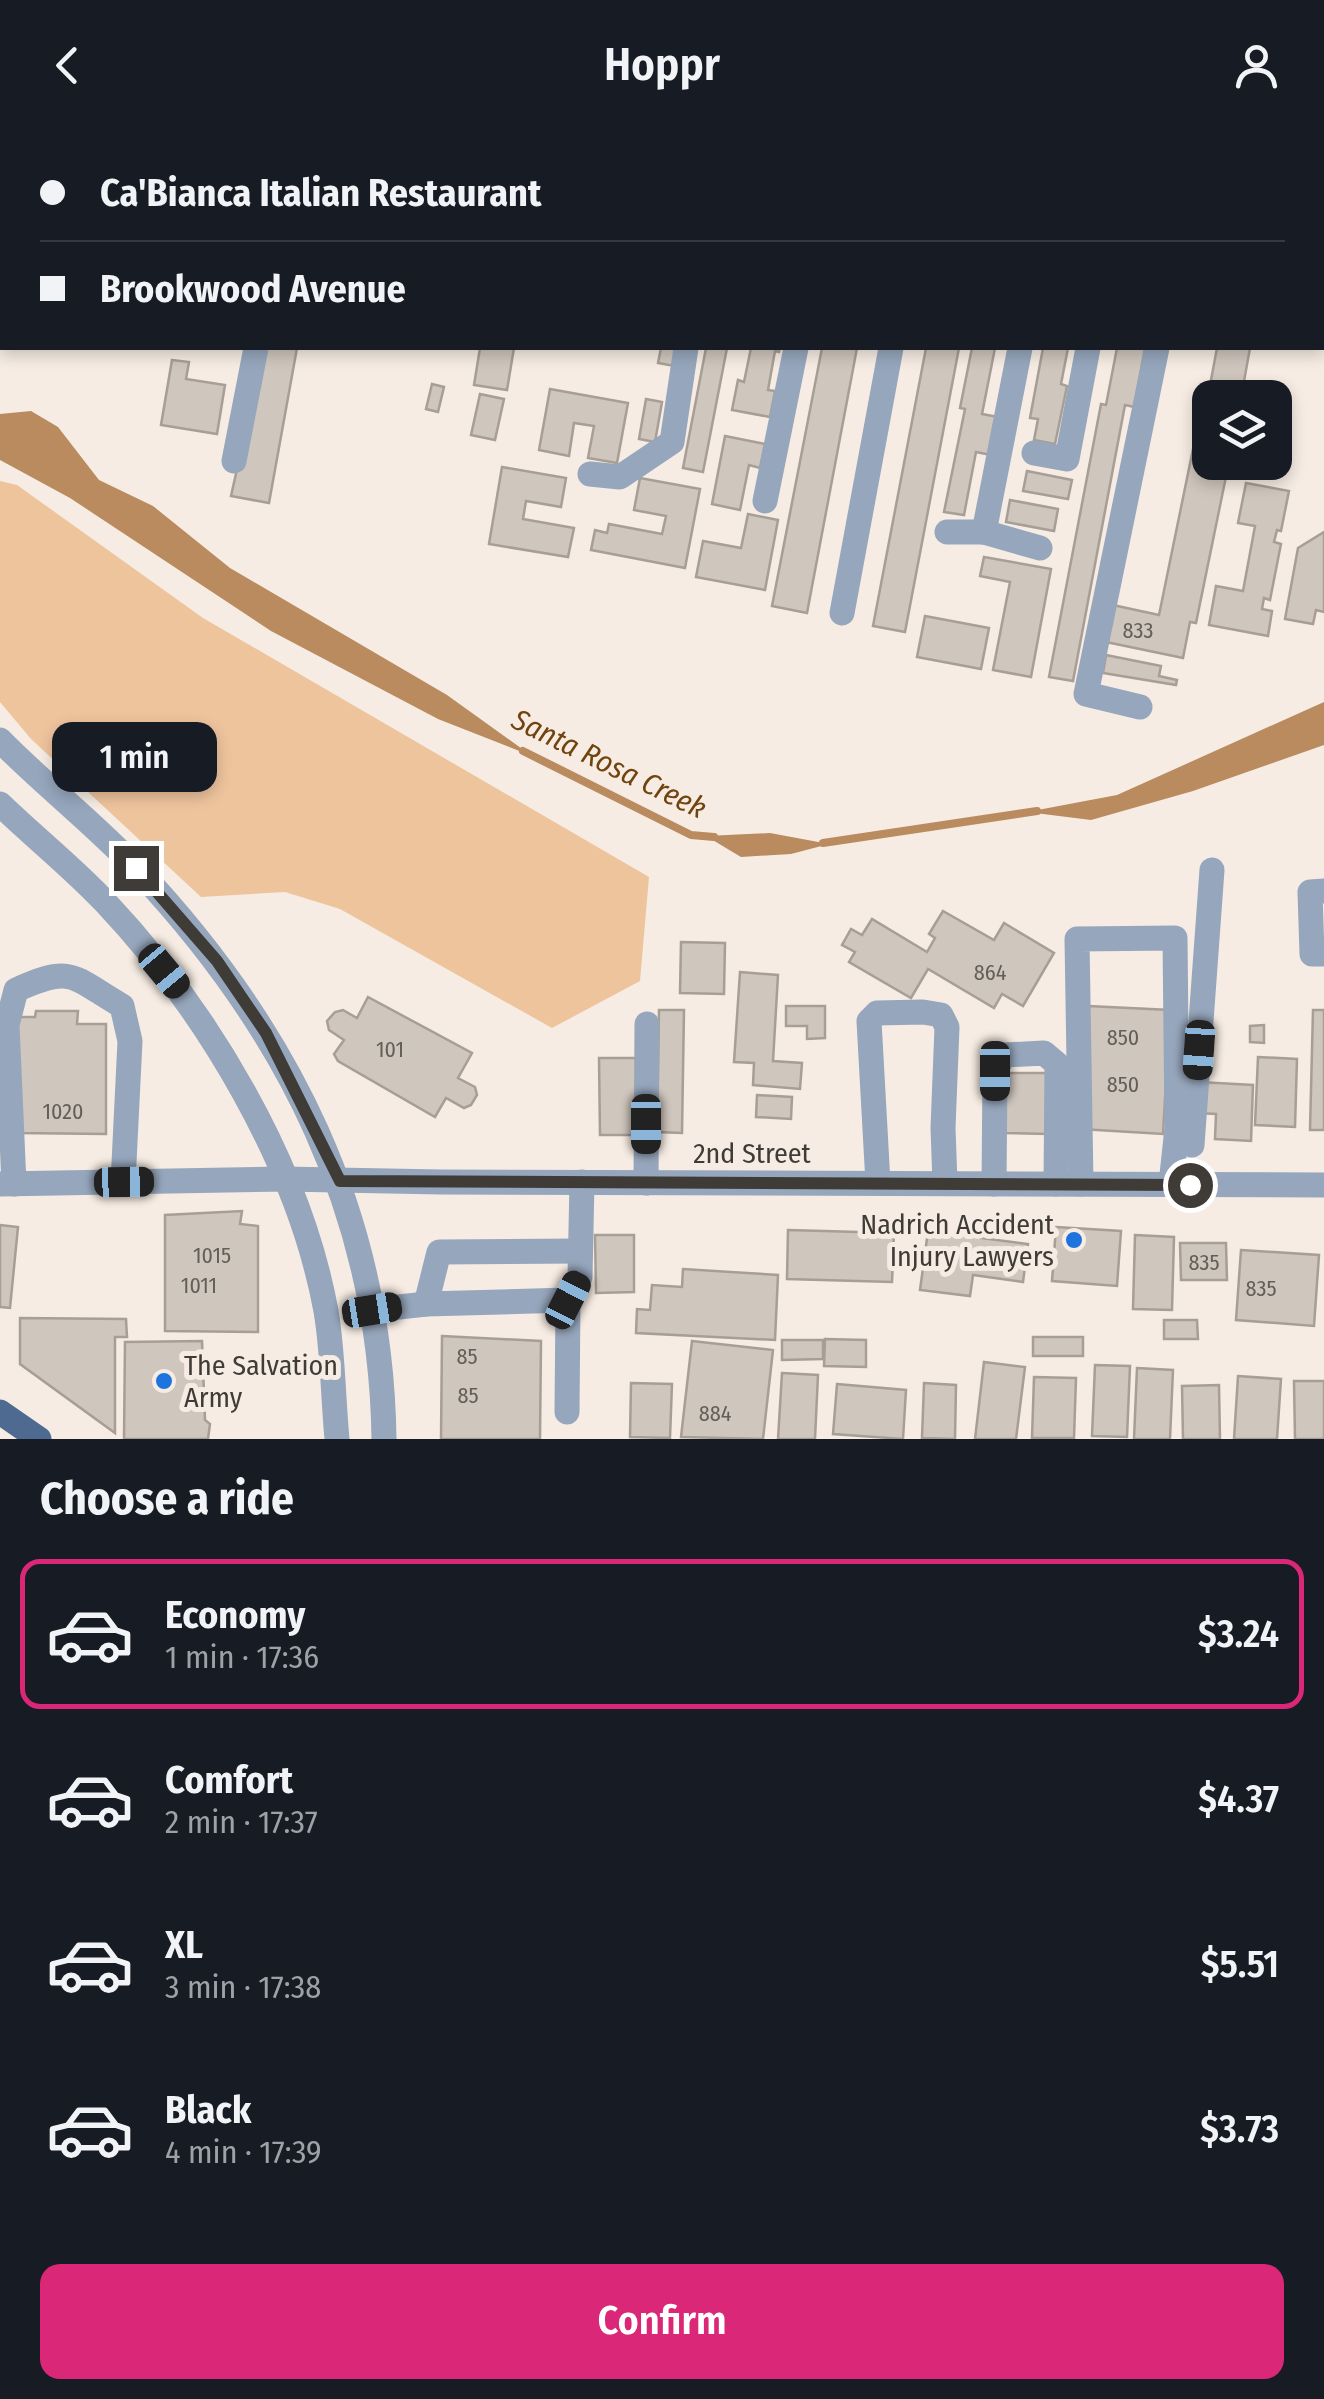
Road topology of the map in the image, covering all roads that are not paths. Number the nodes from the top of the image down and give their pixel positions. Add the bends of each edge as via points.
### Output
1 (256, 350) edge
2 (686, 350) edge
3 (796, 350) edge
4 (892, 350) edge
5 (1020, 350) edge
6 (1088, 350) edge
7 (1158, 350) edge
8 (1034, 454) dead end
9 (234, 461) dead end
10 (590, 474) dead end
11 (765, 501) dead end
12 (947, 532) dead end
13 (984, 532) junction
14 (1040, 548) dead end
15 (842, 613) dead end
16 (1140, 707) dead end
17 (0, 740) edge
18 (0, 804) edge
19 (1212, 870) dead end
20 (1324, 891) edge
21 (1324, 954) edge
22 (647, 1024) dead end
23 (284, 1178) junction
24 (340, 1181) junction
25 (124, 1182) junction
26 (582, 1182) junction
27 (646, 1183) junction
28 (7, 1184) edge
29 (878, 1184) junction
30 (945, 1184) junction
31 (994, 1184) junction
32 (1068, 1184) junction
33 (1180, 1184) junction
34 (1324, 1185) edge
35 (580, 1250) junction
36 (568, 1300) junction
37 (426, 1304) junction
38 (372, 1310) junction
39 (0, 1412) edge
40 (566, 1412) dead end
41 (38, 1439) edge
42 (337, 1439) edge
43 (384, 1439) edge

1 - 9 street
2 - 10 street via 672,442 620,476
3 - 11 street
4 - 15 street
5 - 13 street
6 - 8 street via 1067,459
7 - 16 street via 1086,694
12 - 13 street
13 - 14 street
17 - 24 street via 136,868 217,961 266,1033
18 - 23 street via 104,902 183,994 272,1143
19 - 33 street
20 - 21 street via 1310,892 1312,954
22 - 27 street
23 - 24 street, 2nd Street
23 - 25 street, 2nd Street
23 - 42 street via 302,1217 326,1312
24 - 26 street, 2nd Street
24 - 38 street
25 - 28 street, 2nd Street
25 - 28 street via 130,1041 122,1006 67,974 16,990 7,1025
26 - 27 street, 2nd Street
26 - 35 street
27 - 29 street, 2nd Street
29 - 30 street, 2nd Street
29 - 30 street via 870,1021 877,1013 922,1012 941,1016 947,1027
30 - 31 street, 2nd Street
31 - 32 street, 2nd Street
31 - 32 street via 995,1071 1004,1055 1044,1053 1056,1064
32 - 33 street, 2nd Street
32 - 33 street via 1077,938 1176,938
33 - 34 street, 2nd Street
35 - 36 street via 580,1277
35 - 37 street via 439,1252
36 - 37 street
36 - 40 street
37 - 38 street
38 - 43 street
39 - 41 main road

